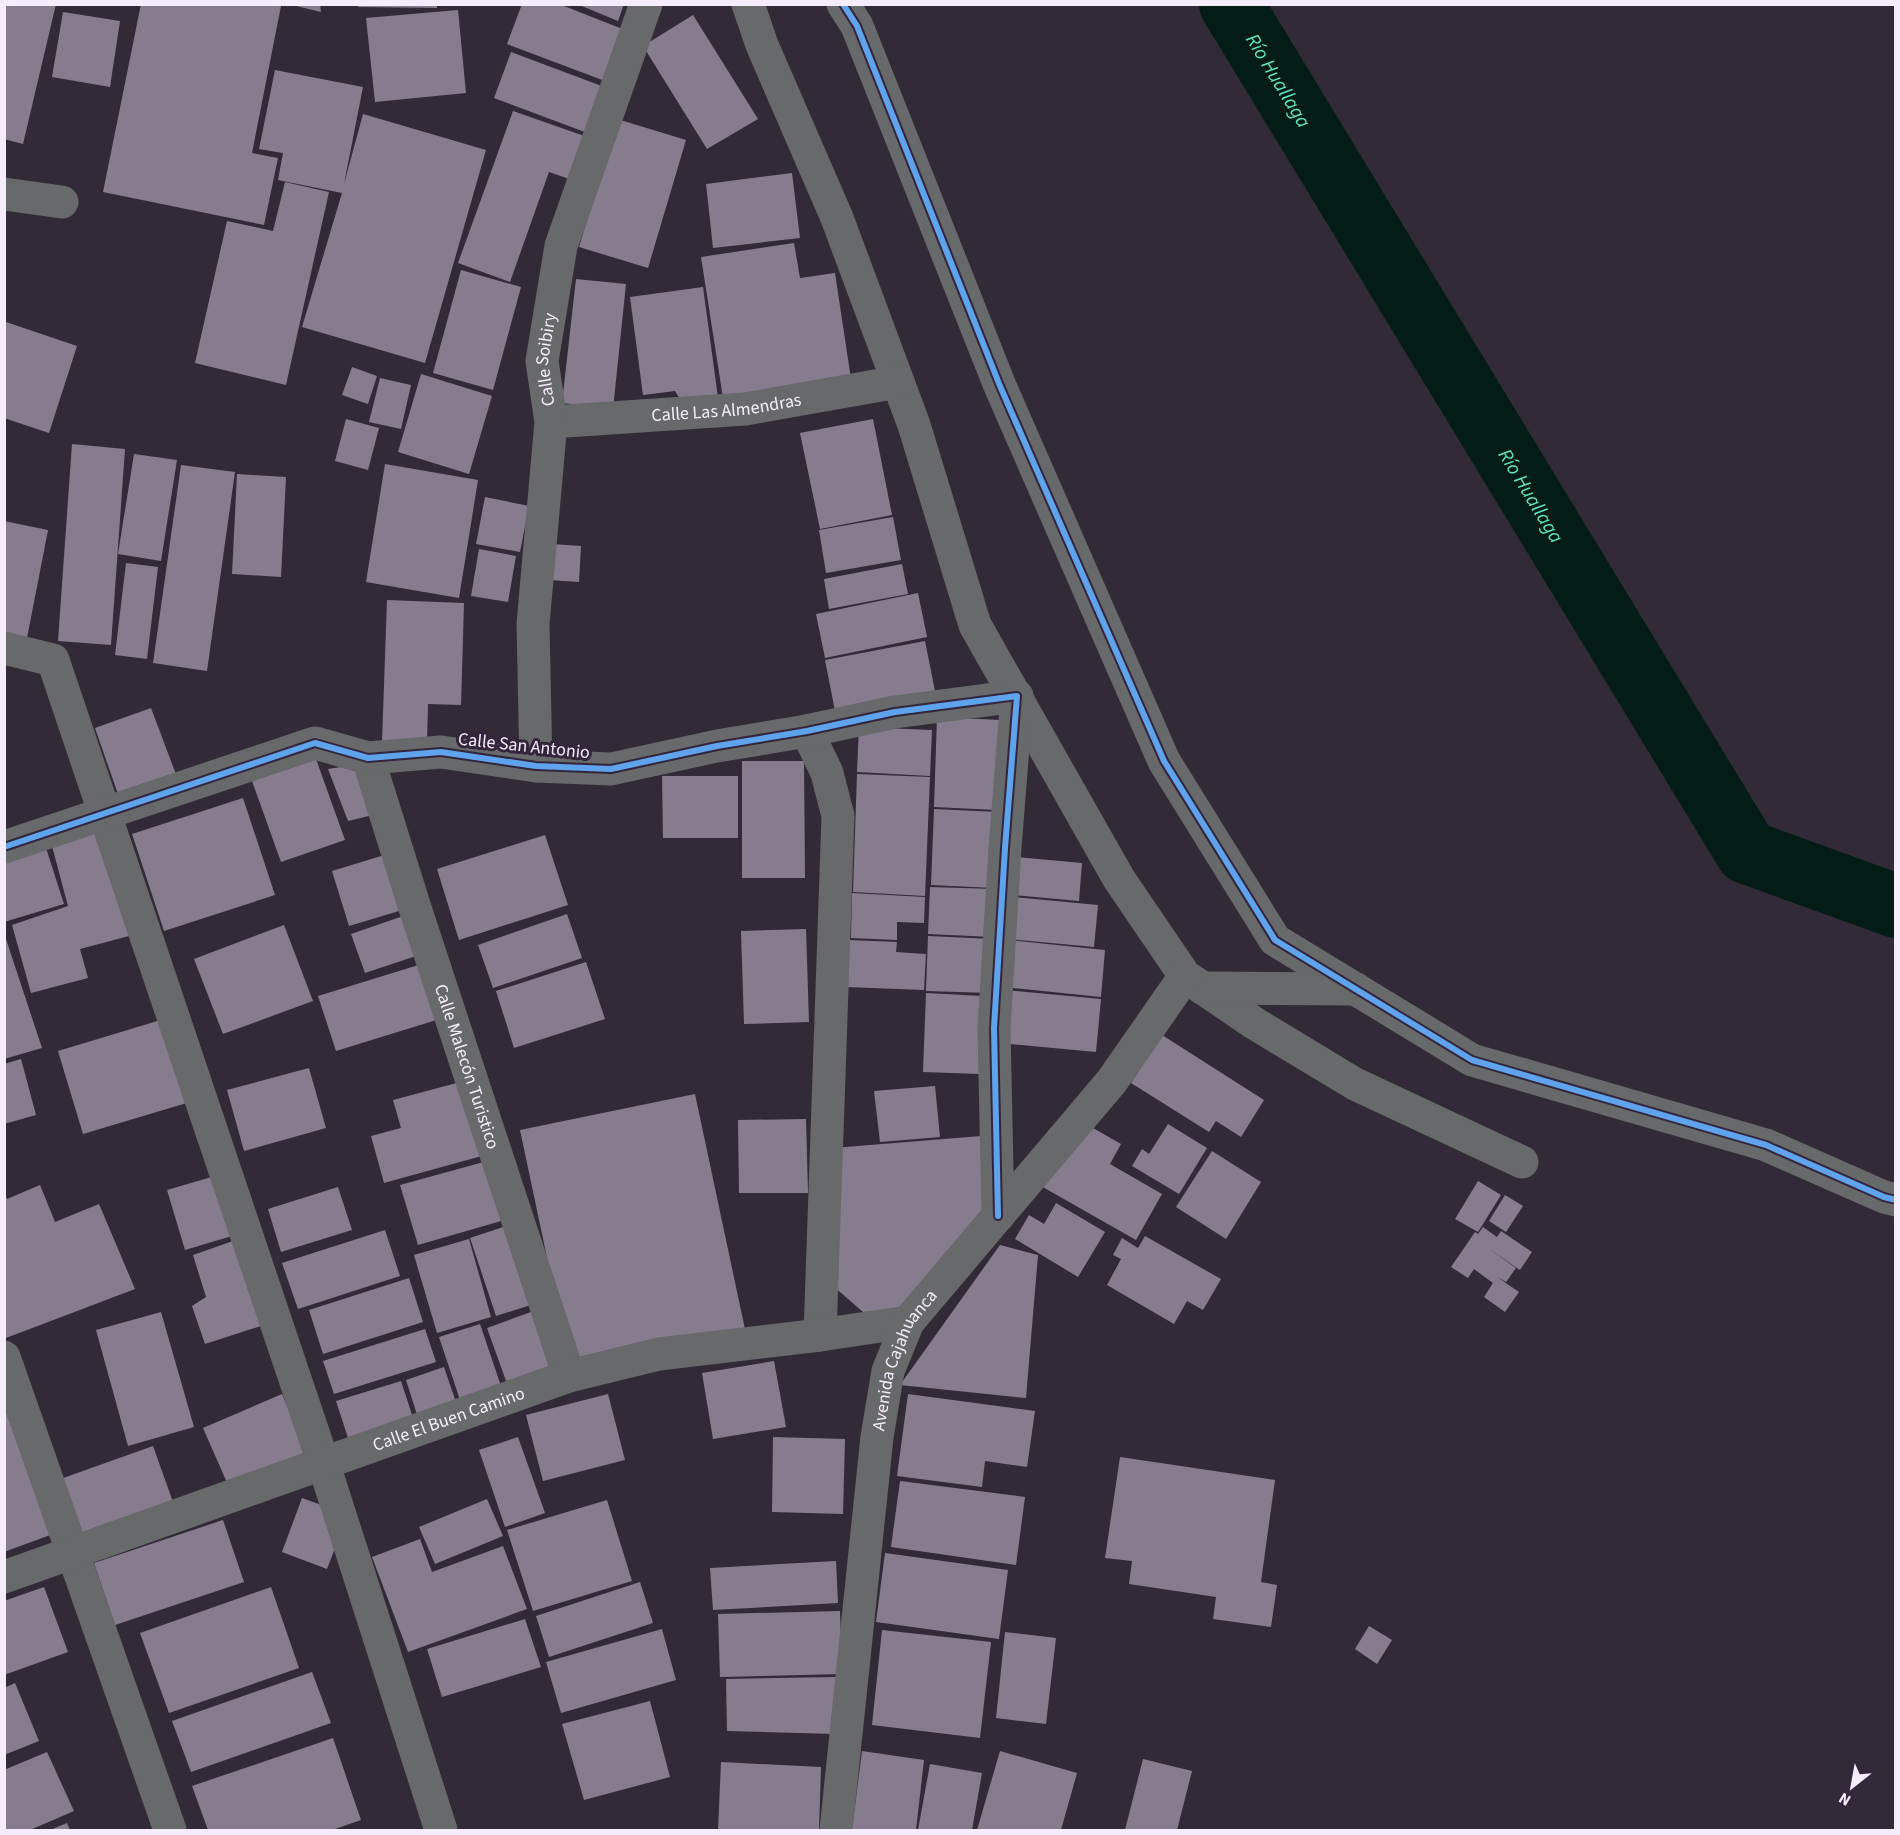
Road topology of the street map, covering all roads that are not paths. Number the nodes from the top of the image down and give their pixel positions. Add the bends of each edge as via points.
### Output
1 (646, 4) edge
2 (748, 4) edge
3 (843, 4) edge
4 (4, 194) edge
5 (62, 202) dead end
6 (898, 382) junction
7 (551, 422) junction
8 (4, 648) edge
9 (1017, 696) junction
10 (807, 731) junction
11 (368, 758) junction
12 (536, 766) junction
13 (105, 813) junction
14 (4, 847) edge
15 (1193, 982) junction
16 (1356, 989) junction
17 (1522, 1162) dead end
18 (1896, 1200) edge
19 (998, 1216) junction
20 (908, 1322) junction
21 (820, 1335) junction
22 (5, 1359) edge
23 (569, 1376) junction
24 (323, 1462) junction
25 (73, 1551) junction
26 (4, 1577) edge
27 (170, 1830) edge
28 (441, 1830) edge
29 (836, 1830) edge

1 - 7 street, Calle Soibiry via 561,246 542,361
2 - 6 street via 837,218
3 - 16 street via 857,26 1000,386 1164,761 1275,940
4 - 5 street
6 - 7 street, Calle Las Almendras via 745,409
6 - 9 street via 975,625
7 - 12 street, Calle Soibiry via 533,624
8 - 13 street via 53,660
9 - 10 street, Calle San Antonio via 895,712
9 - 15 street via 1119,879
9 - 19 street via 994,1028
10 - 12 street, Calle San Antonio via 611,770
10 - 21 street via 827,773 838,816
11 - 12 street, Calle San Antonio via 441,752
11 - 13 street, Calle San Antonio via 315,743
11 - 23 street, Calle Malecón Turistico
13 - 14 street, Calle San Antonio
13 - 24 street
15 - 16 street
15 - 17 street via 1355,1084
15 - 19 street, Avenida Cajahuanca
16 - 18 street via 1472,1060 1766,1144
19 - 20 street, Avenida Cajahuanca
20 - 21 street, Calle El Buen Camino
20 - 29 street, Avenida Cajahuanca via 888,1371 877,1437
21 - 23 street, Calle El Buen Camino via 659,1354
22 - 25 street
23 - 24 street, Calle El Buen Camino
24 - 25 street, Calle El Buen Camino
24 - 28 street
25 - 26 street, Calle El Buen Camino
25 - 27 street

